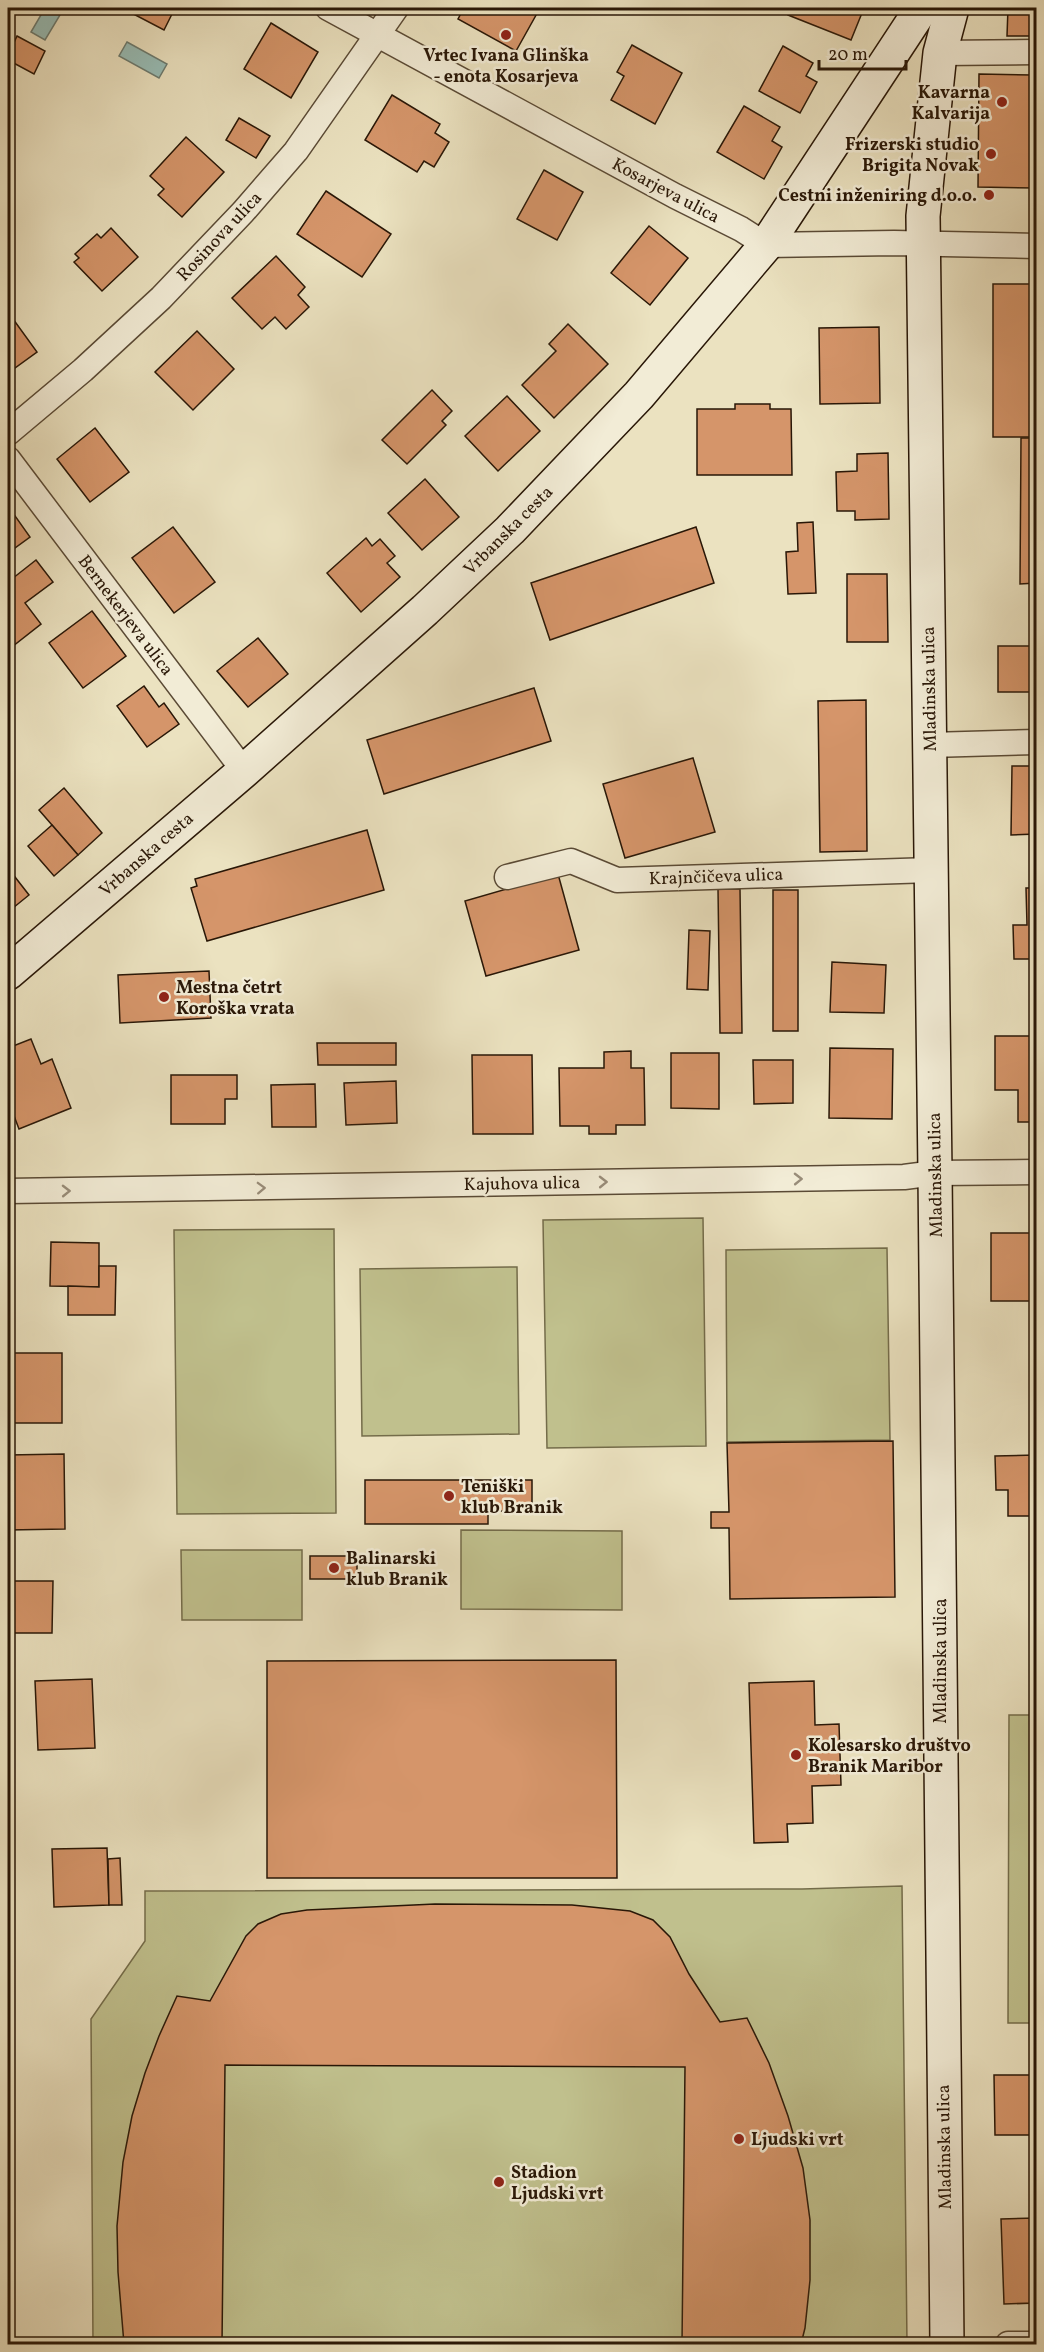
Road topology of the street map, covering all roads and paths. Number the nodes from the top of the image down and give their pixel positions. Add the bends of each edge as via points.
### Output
1 (328, 8) edge
2 (396, 8) edge
3 (922, 8) edge
4 (952, 8) edge
5 (379, 35) junction
6 (1036, 52) edge
7 (940, 53) junction
8 (923, 244) junction
9 (766, 245) junction
10 (1036, 246) edge
11 (8, 433) edge
12 (8, 459) edge
13 (1036, 742) edge
14 (930, 745) junction
15 (244, 771) junction
16 (931, 870) junction
17 (507, 877) dead end
18 (8, 973) edge
19 (1036, 1172) edge
20 (936, 1173) junction
21 (8, 1191) edge
22 (947, 2344) edge
23 (1008, 2344) edge
24 (1036, 2344) edge

1 - 5 street, Kosarjeva ulica
2 - 5 street, Rosinova ulica
3 - 9 street, Vrbanska cesta
4 - 7 street, Mladinska ulica
5 - 9 street, Kosarjeva ulica
5 - 11 street, Rosinova ulica via 296,151 243,212 161,298
6 - 7 street
7 - 8 street, Mladinska ulica
8 - 9 street
8 - 10 street
8 - 14 street, Mladinska ulica
9 - 15 street, Vrbanska cesta via 639,394 510,530
12 - 15 street, Bernekerjeva ulica
13 - 14 street
14 - 16 street, Mladinska ulica
15 - 18 street, Vrbanska cesta
16 - 17 street, Krajnčičeva ulica via 617,880 571,861
16 - 20 street, Mladinska ulica
19 - 20 street, Kajuhova ulica
21 -> 20 street, Kajuhova ulica via 904,1177
20 - 22 street, Mladinska ulica
23 - 24 street

